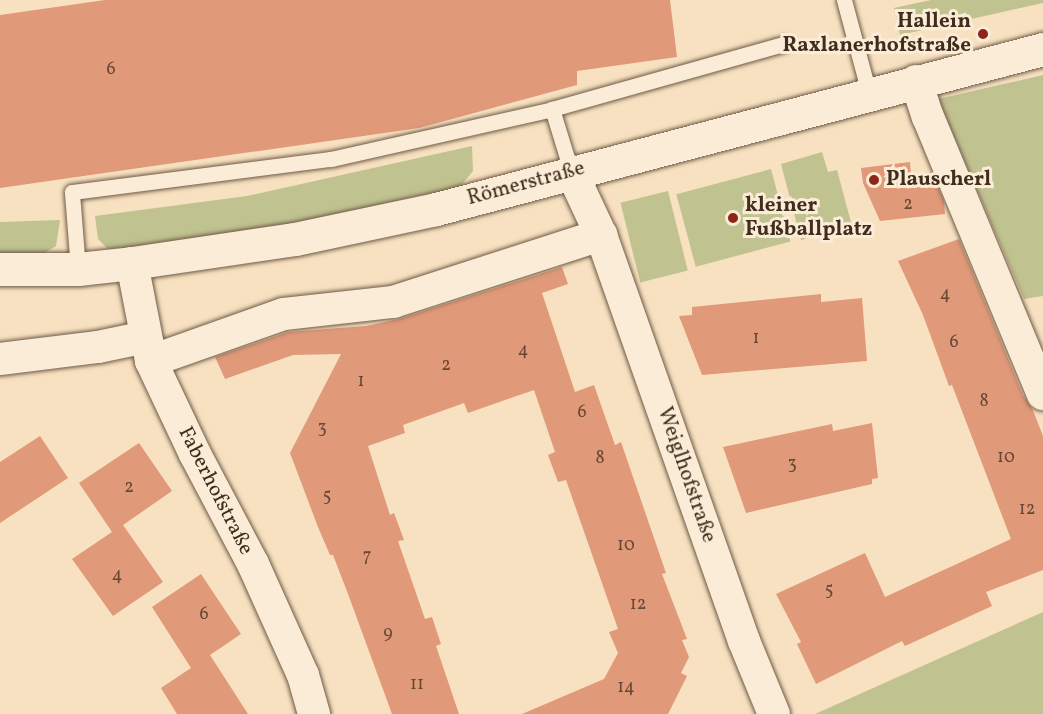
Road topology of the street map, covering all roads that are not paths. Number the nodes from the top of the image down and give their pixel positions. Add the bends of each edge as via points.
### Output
1 (844, 0) edge
2 (784, 44) dead end
3 (1043, 49) edge
4 (916, 81) junction
5 (869, 93) junction
6 (552, 109) junction
7 (571, 171) junction
8 (601, 236) junction
9 (132, 263) junction
10 (0, 269) edge
11 (78, 269) junction
12 (148, 349) junction
13 (0, 359) edge
14 (1043, 394) edge
15 (314, 714) edge
16 (774, 714) edge

1 - 5 lane
2 - 6 lane
3 - 4 street, Römerstraße
4 - 5 street, Römerstraße
4 - 14 street
5 - 7 street, Römerstraße
6 - 7 lane
6 - 11 lane via 331,159 72,192
7 - 8 street, Weiglhofstraße
7 - 9 street, Römerstraße via 436,208 296,239
8 - 12 street via 393,302 284,314
8 - 16 street, Weiglhofstraße via 744,641
9 - 11 street, Römerstraße
9 - 12 street, Faberhofstraße
10 - 11 street, Römerstraße
12 - 13 street via 98,347
12 - 15 street, Faberhofstraße via 195,454 253,564 303,675

